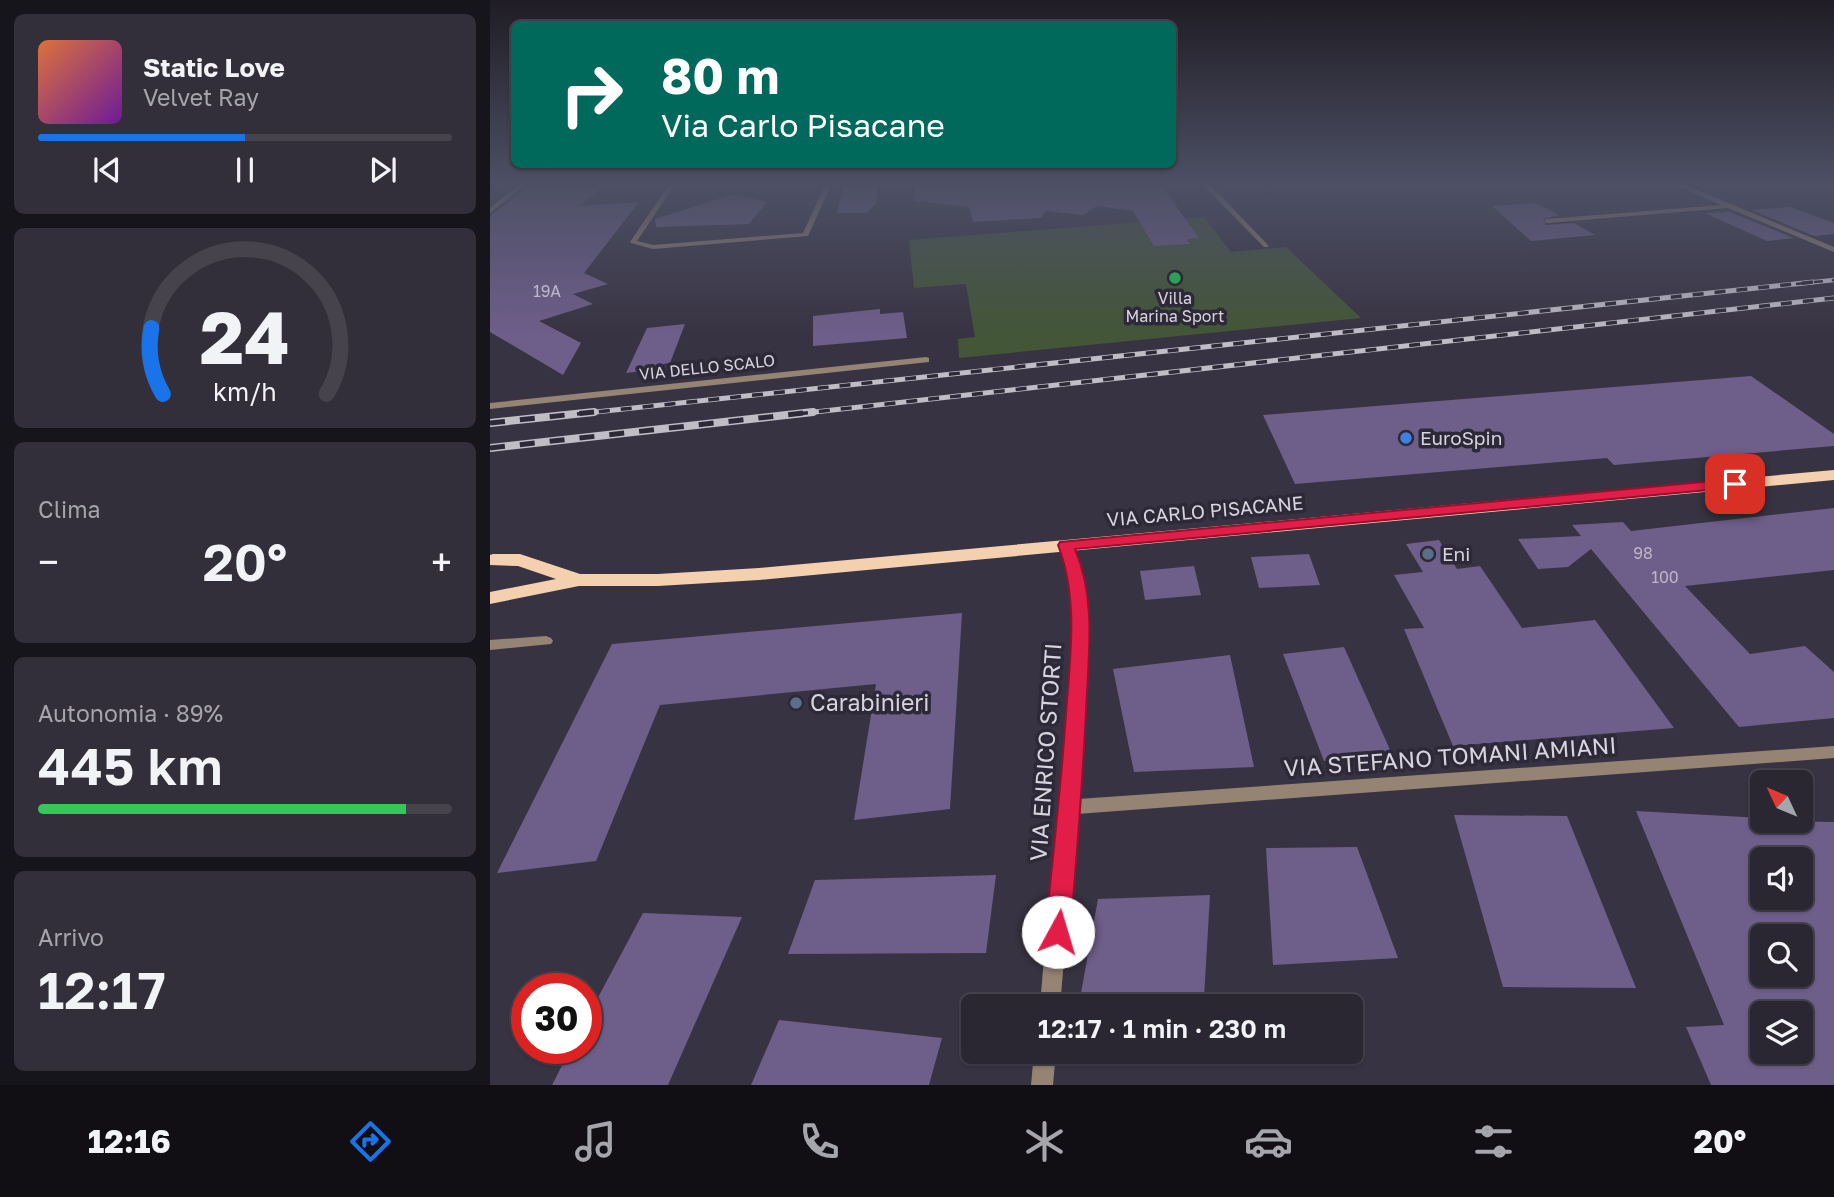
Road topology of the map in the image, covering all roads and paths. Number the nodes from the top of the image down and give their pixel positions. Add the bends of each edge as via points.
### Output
1 (639, 234) edge
2 (807, 234) edge
3 (1254, 234) edge
4 (1795, 234) edge
5 (1266, 246) dead end
6 (1834, 250) edge
7 (926, 360) dead end
8 (490, 406) edge
9 (1834, 475) edge
10 (1066, 545) junction
11 (491, 563) edge
12 (579, 580) junction
13 (490, 598) edge
14 (546, 641) dead end
15 (490, 645) edge
16 (1834, 752) edge
17 (1070, 807) junction
18 (1051, 994) edge
19 (1044, 1064) edge
20 (1042, 1085) edge

1 - 2 street via 633,242 653,247
3 - 5 street
4 - 6 street
7 - 8 street, VIA DELLO SCALO
9 - 10 main road, VIA CARLO PISACANE
10 - 12 main road, VIA CARLO PISACANE via 759,574
10 - 17 street, VIA ENRICO STORTI via 1074,565 1081,620
11 - 12 main road, VIA CARLO PISACANE via 520,560
12 - 13 main road, VIA CARLO PISACANE
14 - 15 street
16 - 17 street, VIA STEFANO TOMANI AMIANI
17 - 18 street, VIA ENRICO STORTI
19 - 20 street

